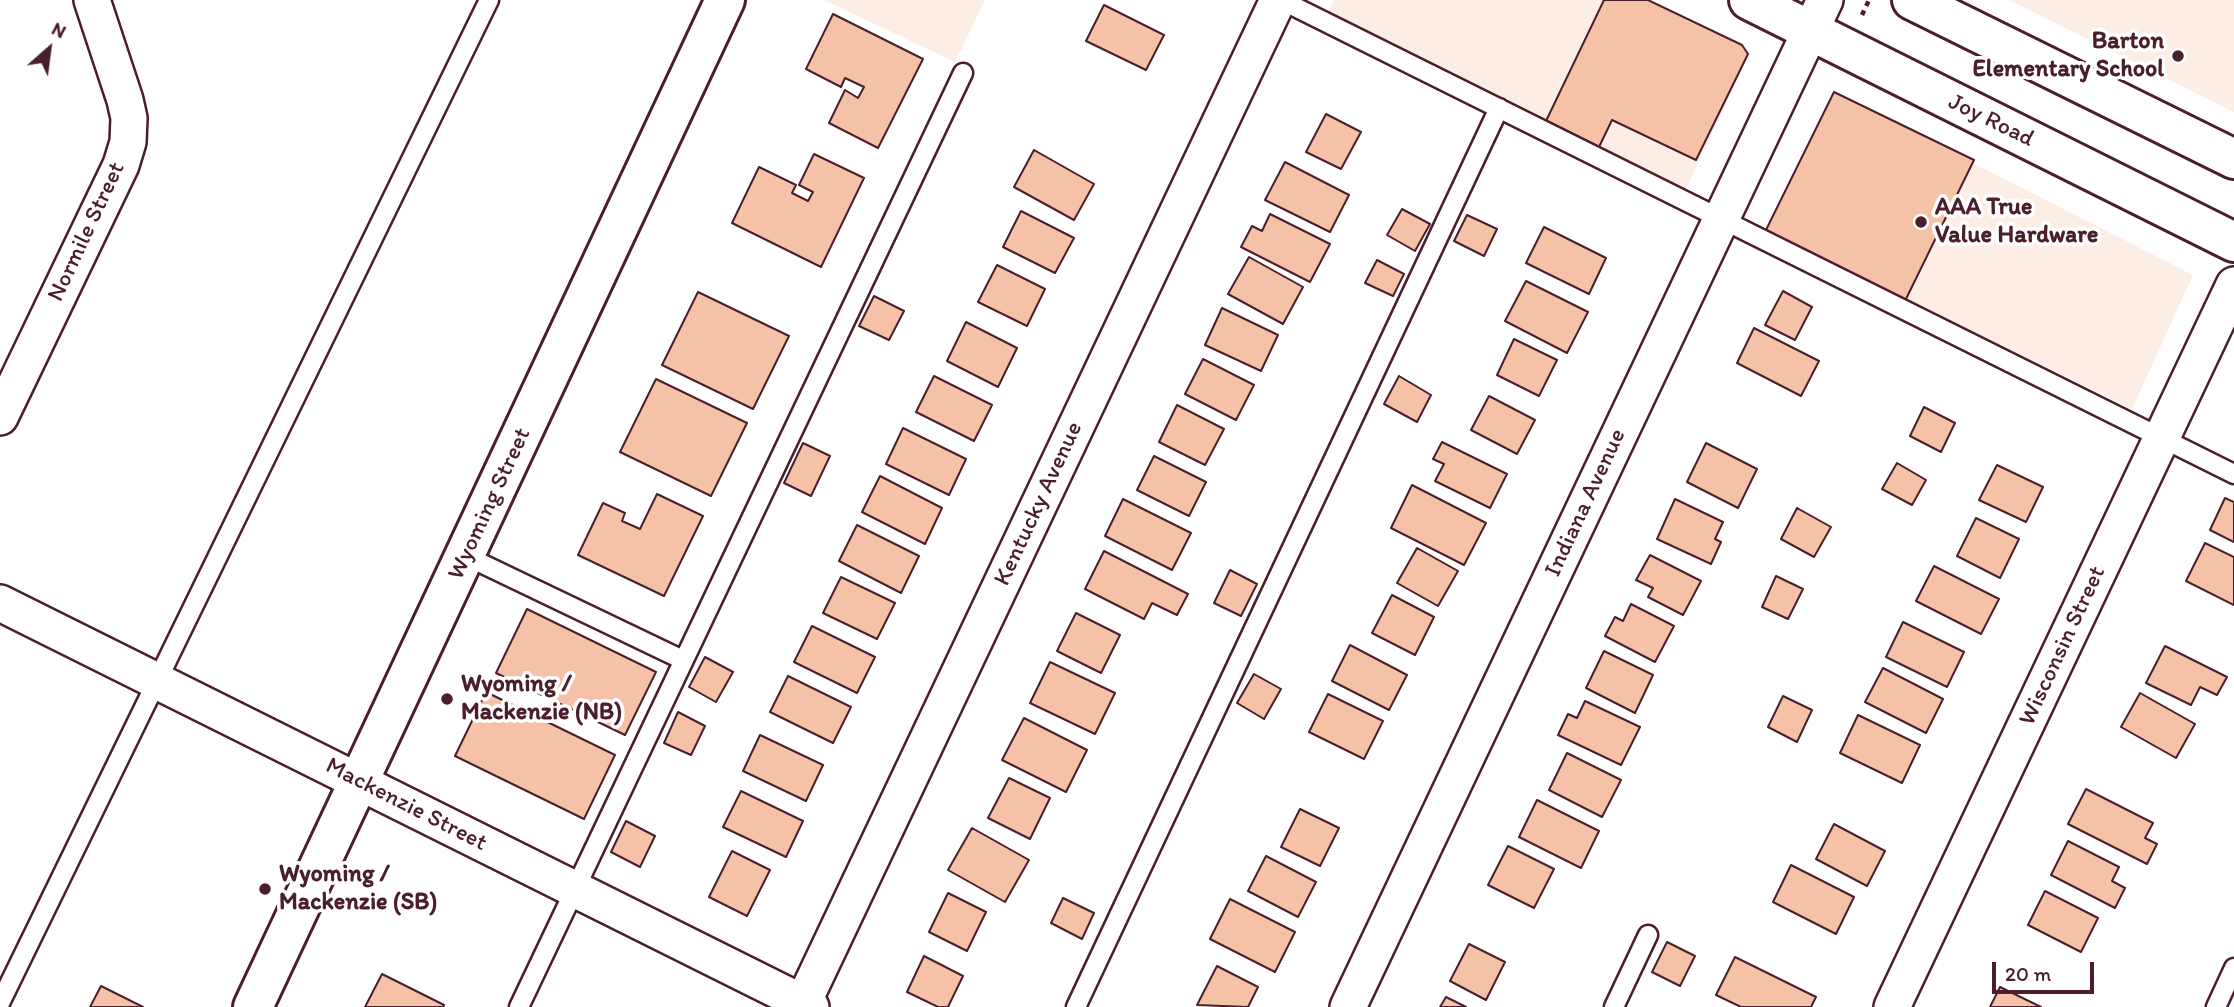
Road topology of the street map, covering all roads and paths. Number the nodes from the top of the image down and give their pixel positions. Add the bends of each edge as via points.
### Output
1 (92, 0) edge
2 (489, 0) edge
3 (725, 0) edge
4 (1279, 0) edge
5 (1749, 0) edge
6 (1912, 0) edge
7 (1817, 16) edge
8 (963, 73) dead end
9 (1499, 108) junction
10 (2234, 159) edge
11 (1720, 218) junction
12 (2234, 242) edge
13 (2234, 285) edge
14 (0, 417) edge
15 (2161, 438) junction
16 (2234, 474) edge
17 (466, 556) junction
18 (0, 603) edge
19 (683, 660) junction
20 (156, 680) junction
21 (361, 781) junction
22 (574, 890) junction
23 (1648, 935) dead end
24 (2234, 968) edge
25 (0, 1003) edge
26 (805, 1006) edge
27 (253, 1007) edge
28 (519, 1007) edge
29 (1076, 1007) edge
30 (1348, 1007) edge
31 (1614, 1007) edge
32 (1892, 1007) edge
33 (2216, 1007) edge

1 - 14 street, Normile Street via 125,100 128,142
2 - 20 lane
3 - 17 street, Wyoming Street
4 - 9 lane via 1485,94
4 - 26 street, Kentucky Avenue
5 - 7 street, Joy Road
6 - 10 street
7 - 11 street, Indiana Avenue
7 - 12 street, Joy Road
8 - 19 lane
9 - 11 lane
9 - 29 lane
11 - 15 lane
11 - 30 street, Indiana Avenue
13 - 15 street, Wisconsin Street
15 - 16 lane
15 - 32 street, Wisconsin Street
17 - 19 lane
17 - 21 street, Wyoming Street
18 - 20 street, Mackenzie Street
19 - 22 lane
20 - 21 street, Mackenzie Street
20 - 25 lane
21 - 22 street, Mackenzie Street
21 - 27 street, Wyoming Street
22 - 26 street, Mackenzie Street
22 - 28 lane
23 - 31 lane
24 - 33 lane

